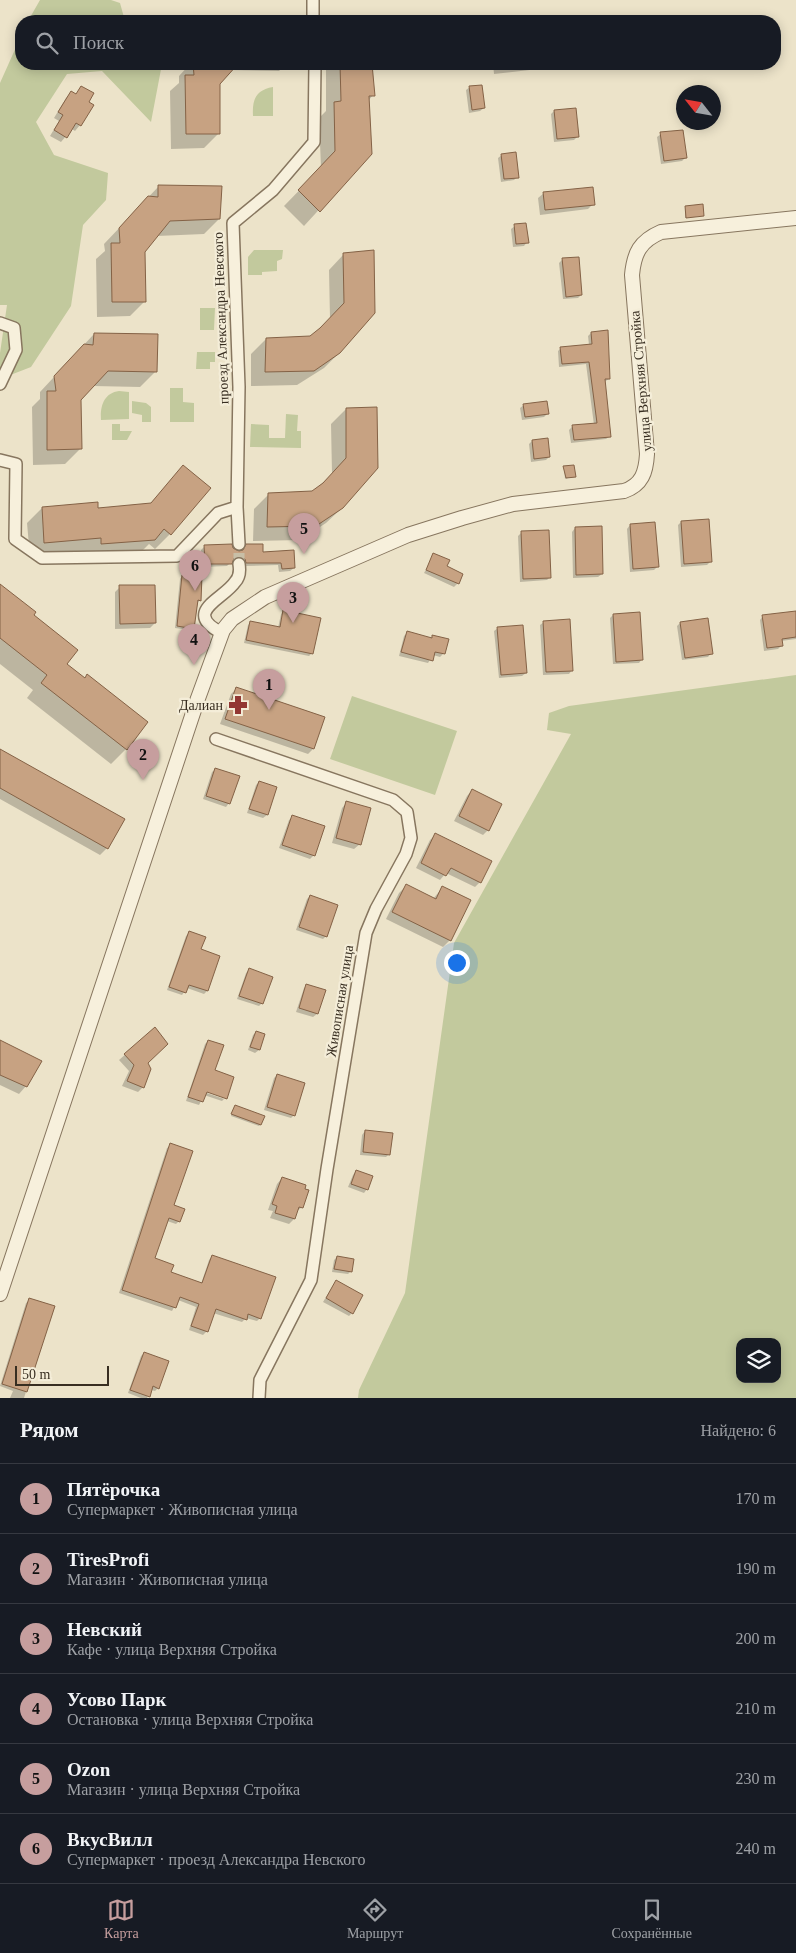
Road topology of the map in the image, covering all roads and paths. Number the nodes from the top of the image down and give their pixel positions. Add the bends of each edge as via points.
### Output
1 (312, 0) edge
2 (313, 15) edge
3 (315, 70) edge
4 (796, 218) edge
5 (0, 323) edge
6 (0, 384) edge
7 (0, 460) edge
8 (237, 507) junction
9 (239, 544) tunnel mouth
10 (239, 564) tunnel mouth
11 (222, 633) junction
12 (216, 739) dead end
13 (0, 1294) edge
14 (259, 1398) edge

1 - 2 street
3 - 8 street, проезд Александра Невского via 314,142 273,190 233,223 239,387
4 - 11 street, улица Верхняя Стройка via 661,232 642,244 632,275 647,454 644,474 632,488 513,504 408,535 264,596 232,619
5 - 6 street via 14,328 16,350
7 - 8 street via 16,464 16,539 42,558 177,556 218,513
8 - 9 street, проезд Александра Невского
10 - 11 street via 237,581 214,599 206,612 210,625
11 - 13 street, улица Верхняя Стройка
12 - 14 street, Живописная улица via 393,800 407,812 412,838 366,933 311,1280 260,1380

